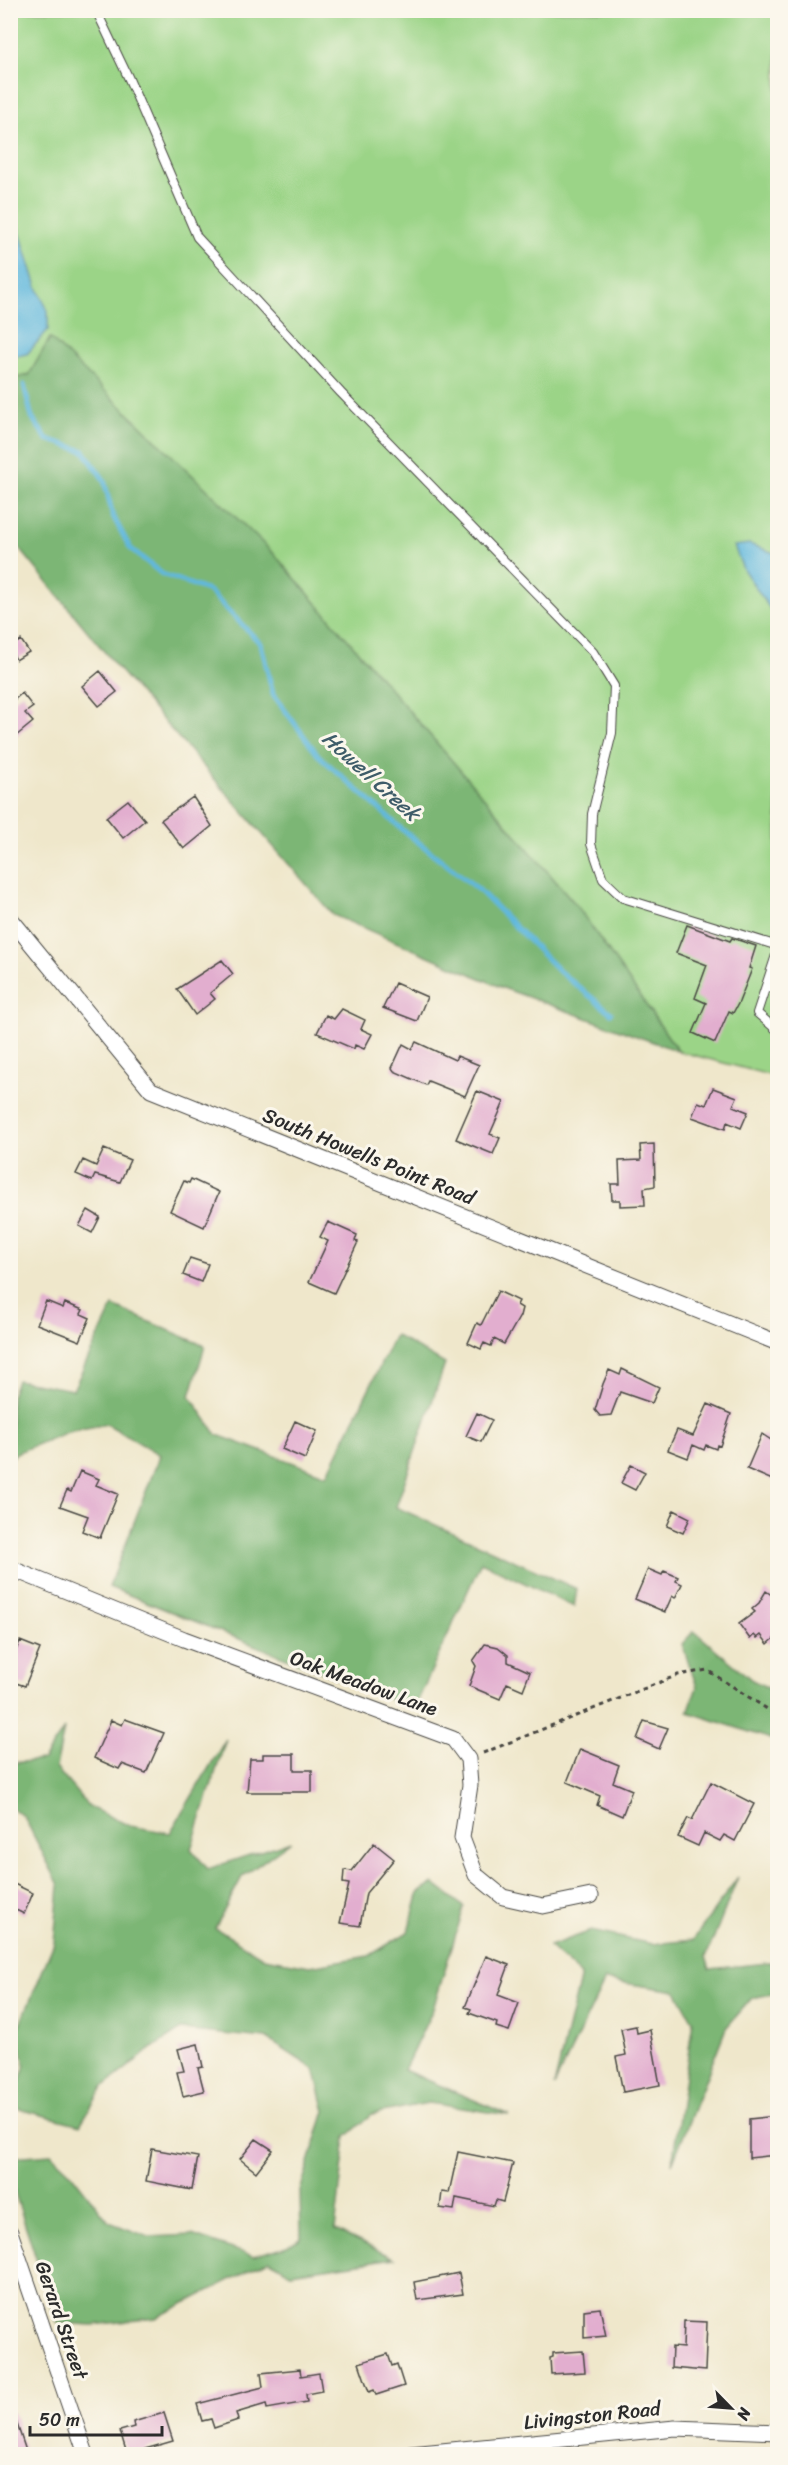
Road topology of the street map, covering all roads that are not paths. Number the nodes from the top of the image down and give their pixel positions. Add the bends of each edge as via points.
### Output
1 (96, 10) edge
2 (10, 918) edge
3 (777, 948) edge
4 (766, 987) junction
5 (777, 990) edge
6 (777, 1031) edge
7 (777, 1343) edge
8 (10, 1568) edge
9 (591, 1896) dead end
10 (10, 2232) edge
11 (777, 2432) edge
12 (86, 2454) edge
13 (411, 2454) edge

1 - 3 lane via 197,237 341,393 593,652 614,686 612,733 592,814 591,844 603,879 623,898
2 - 7 street, South Howells Point Road via 151,1090
3 - 4 lane
4 - 5 lane
4 - 6 lane via 758,1013
8 - 9 street, Oak Meadow Lane via 184,1639 453,1739 468,1759 470,1785 462,1838 476,1875 503,1897 543,1906
10 - 12 street, Gerard Street
11 - 13 street, Livingston Road via 675,2428

